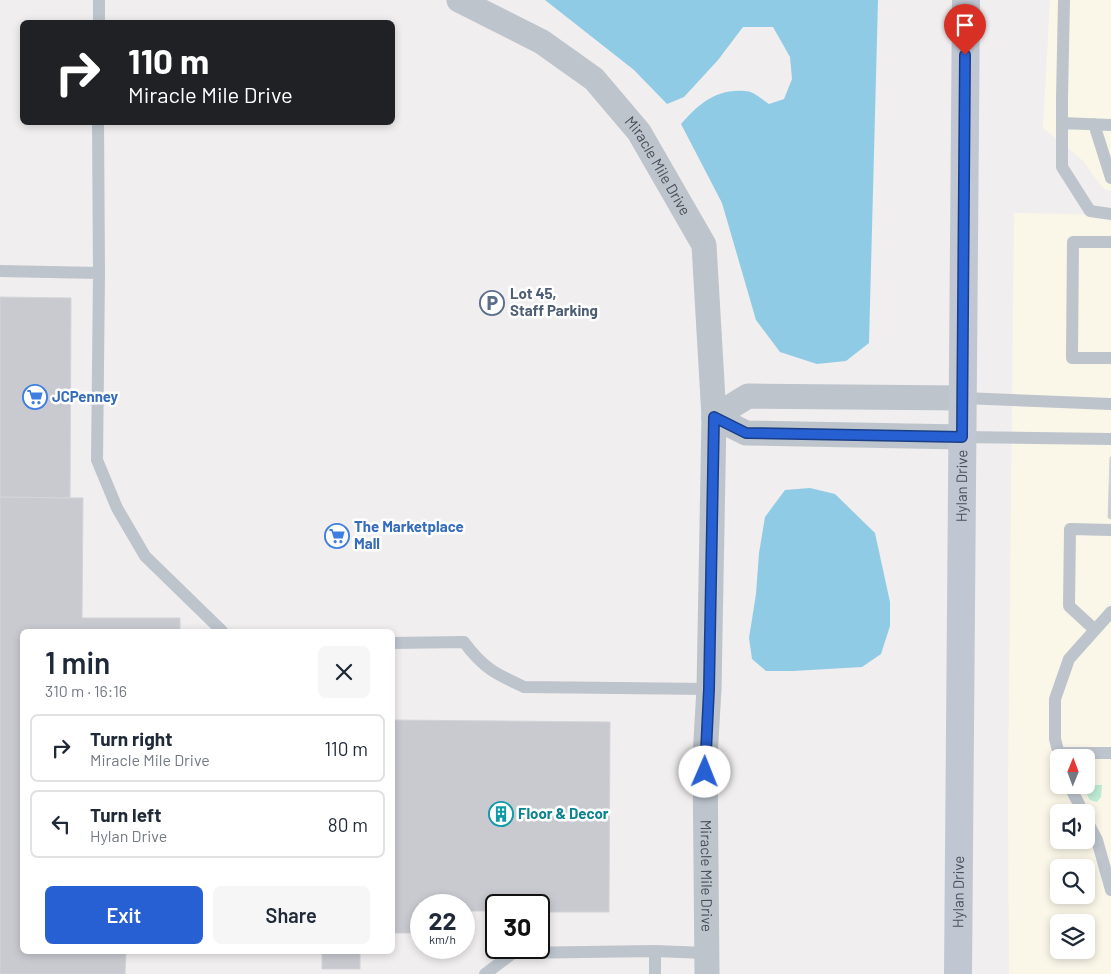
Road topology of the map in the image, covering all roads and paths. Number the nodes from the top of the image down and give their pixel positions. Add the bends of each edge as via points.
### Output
1 (99, 0) edge
2 (459, 0) edge
3 (966, 0) edge
4 (1064, 0) edge
5 (98, 20) edge
6 (1062, 123) junction
7 (1094, 124) junction
8 (98, 125) edge
9 (1111, 125) edge
10 (1111, 178) edge
11 (1111, 214) edge
12 (1111, 242) edge
13 (0, 271) edge
14 (100, 272) junction
15 (1111, 358) edge
16 (963, 398) junction
17 (1111, 404) edge
18 (714, 417) junction
19 (962, 437) junction
20 (1111, 439) edge
21 (1111, 530) edge
22 (1111, 612) edge
23 (220, 629) edge
24 (1094, 629) junction
25 (395, 643) edge
26 (709, 689) junction
27 (1058, 749) edge
28 (1095, 754) edge
29 (1111, 754) edge
30 (1095, 838) edge
31 (1111, 890) edge
32 (655, 951) junction
33 (707, 963) edge
34 (486, 974) edge
35 (655, 974) edge
36 (958, 974) edge

1 - 5 lane
2 - 18 street, Miracle Mile Drive via 542,42 594,80 639,132 704,245
3 - 16 main road, Hylan Drive
4 - 6 lane
6 - 7 lane
6 - 11 lane via 1062,167 1090,211
7 - 9 lane
7 - 10 lane
8 - 14 lane
12 - 15 lane via 1073,242 1072,358
13 - 14 lane
14 - 23 lane via 97,460 117,508 145,556
16 - 17 lane
16 - 18 street via 748,396
16 - 19 main road, Hylan Drive
18 - 19 street via 746,433
18 - 26 street, Miracle Mile Drive
19 - 20 lane
19 - 36 main road, Hylan Drive
21 - 24 lane via 1070,529 1069,606
22 - 24 lane
24 - 27 lane via 1069,659 1055,699
25 - 26 lane via 464,642 477,660 499,676 524,687
26 - 33 street, Miracle Mile Drive via 705,757
28 - 29 lane
30 - 31 lane
32 - 33 lane
32 - 34 lane via 514,952
32 - 35 lane

